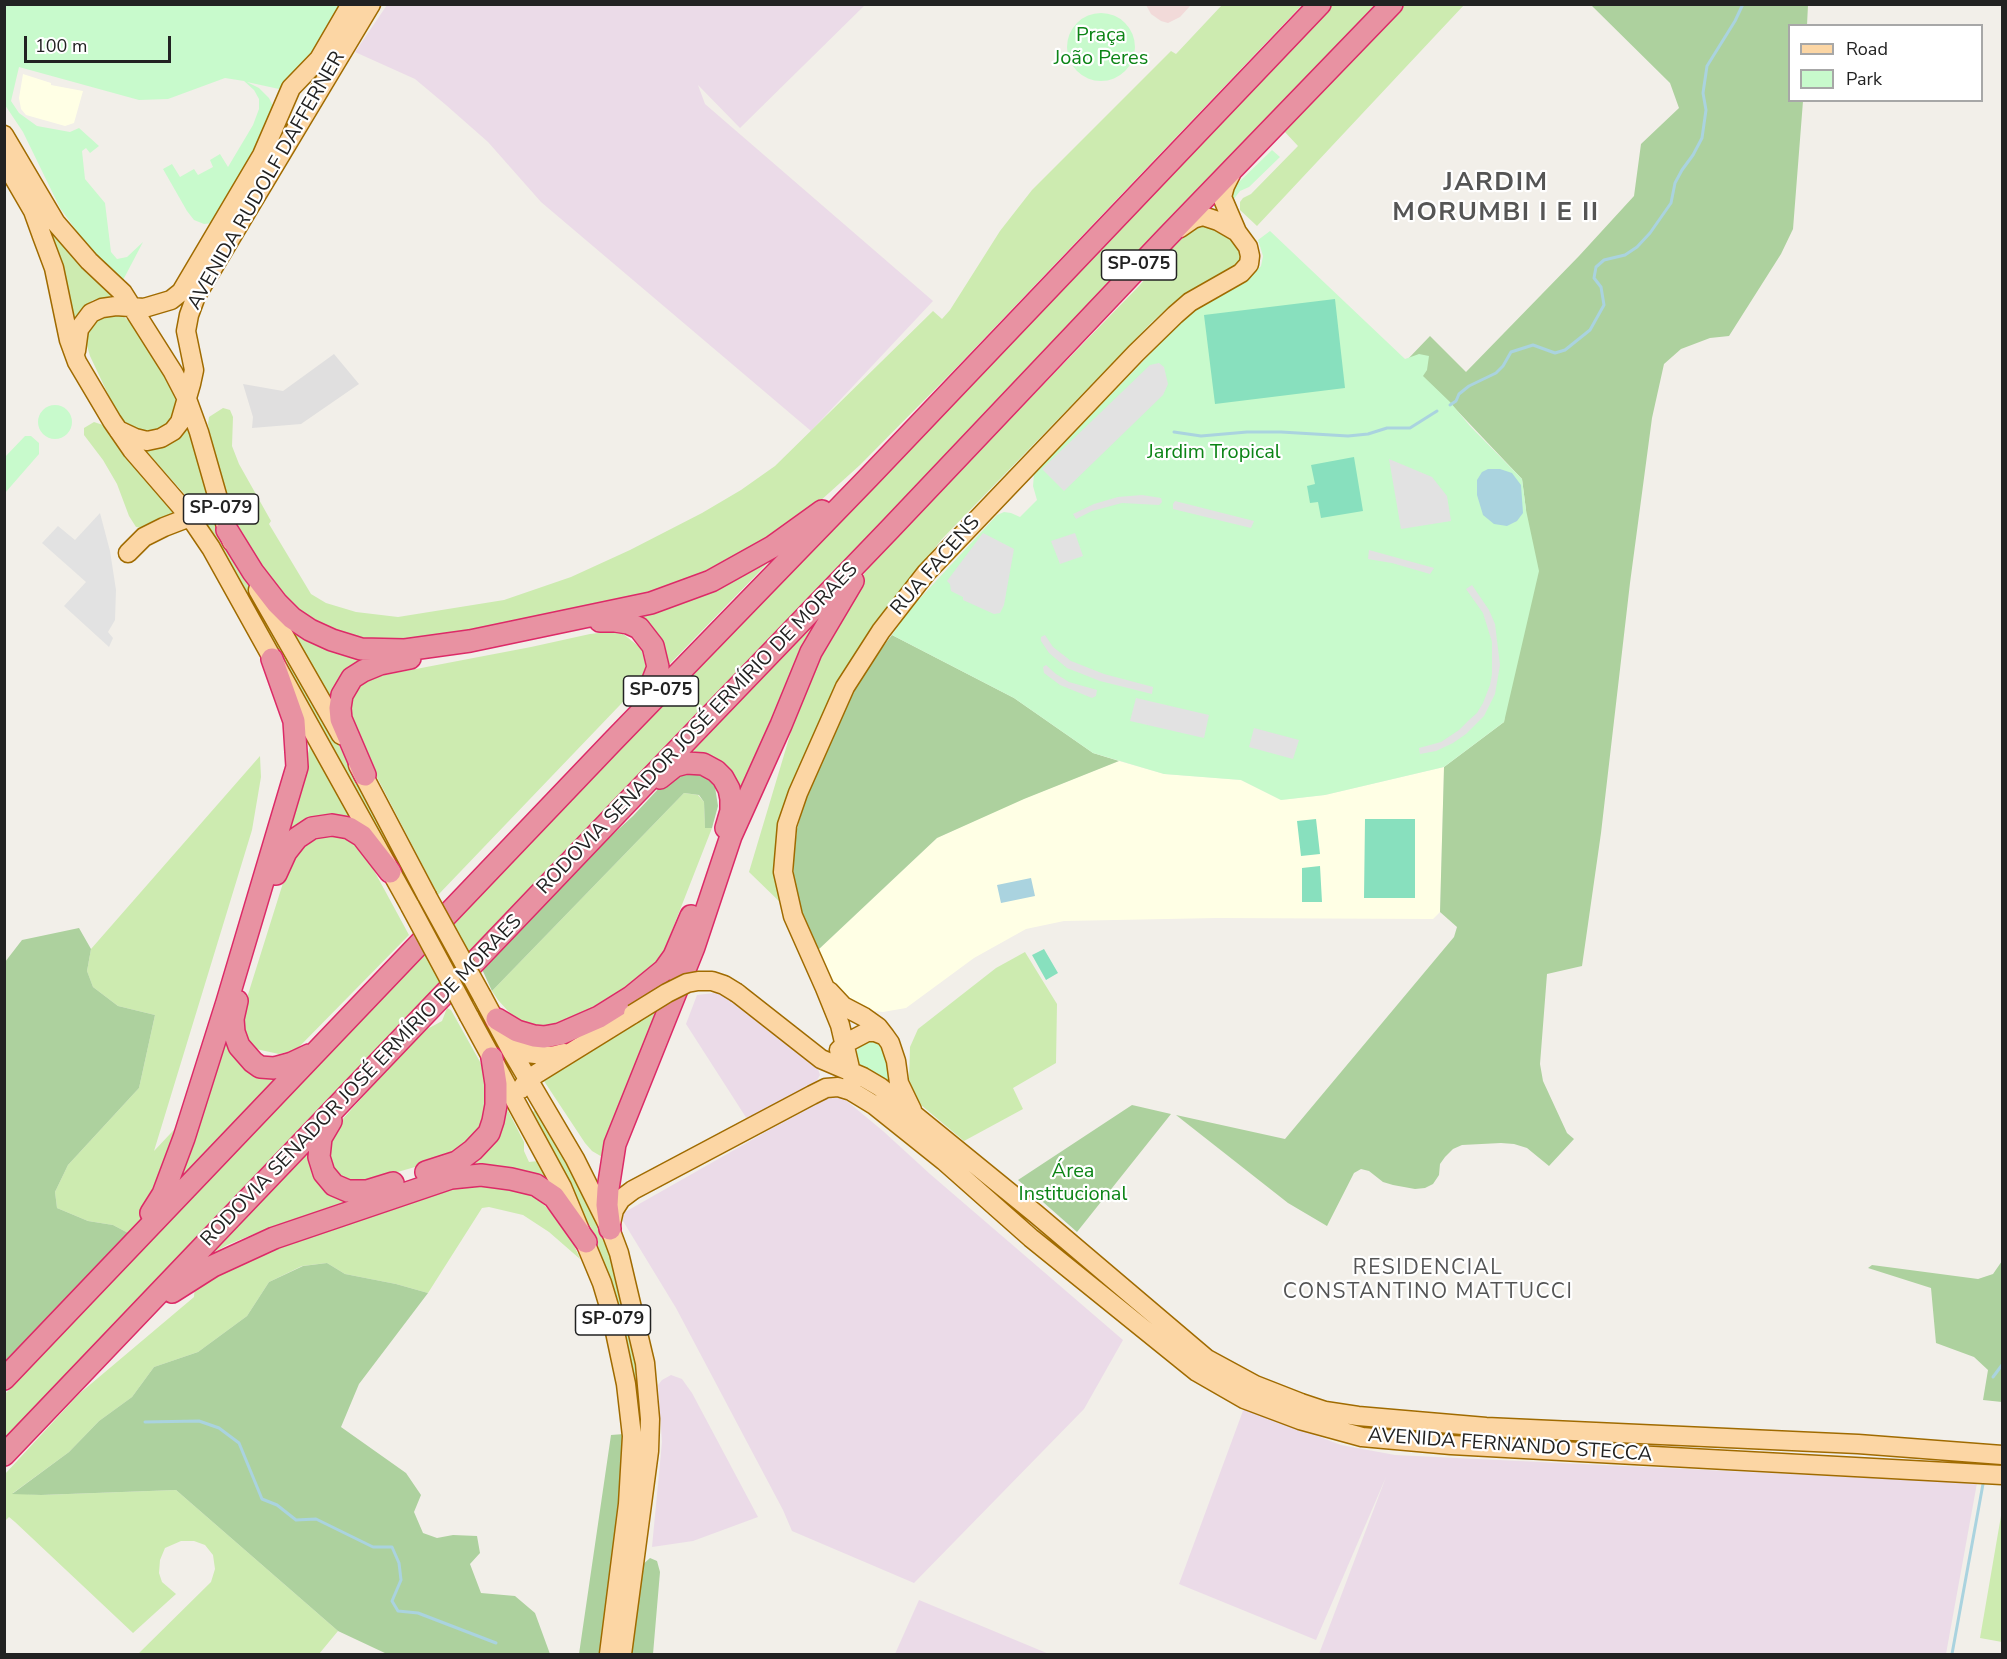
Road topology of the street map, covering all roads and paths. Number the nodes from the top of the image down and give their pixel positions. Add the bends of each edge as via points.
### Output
1 (351, 4) edge
2 (370, 4) edge
3 (1320, 4) edge
4 (1392, 4) edge
5 (302, 75) junction
6 (322, 86) junction
7 (279, 114) junction
8 (295, 131) junction
9 (4, 135) edge
10 (4, 161) edge
11 (1240, 161) junction
12 (1237, 232) junction
13 (1166, 238) junction
14 (131, 311) junction
15 (77, 362) junction
16 (187, 399) junction
17 (118, 430) junction
18 (869, 477) junction
19 (190, 517) junction
20 (227, 530) junction
21 (890, 530) junction
22 (128, 553) dead end
23 (272, 659) junction
24 (612, 742) junction
25 (364, 776) junction
26 (618, 812) junction
27 (390, 872) junction
28 (825, 988) junction
29 (482, 998) junction
30 (497, 1019) junction
31 (858, 1045) junction
32 (575, 1049) junction
33 (318, 1051) junction
34 (492, 1058) junction
35 (528, 1079) junction
36 (343, 1101) junction
37 (517, 1102) junction
38 (874, 1105) junction
39 (915, 1115) junction
40 (944, 1161) junction
41 (1000, 1185) junction
42 (610, 1229) junction
43 (586, 1242) junction
44 (129, 1247) junction
45 (140, 1314) junction
46 (4, 1379) edge
47 (1459, 1425) junction
48 (1435, 1444) junction
49 (1858, 1444) junction
50 (4, 1455) edge
51 (2002, 1455) edge
52 (1774, 1463) junction
53 (2002, 1475) edge
54 (609, 1654) edge
55 (622, 1654) edge

1 - 5 main road, AVENIDA RUDOLF DAFFERNER via 319,59
2 - 6 main road, AVENIDA RUDOLF DAFFERNER
3 - 18 highway, SP-075
4 - 11 highway, RODOVIA SENADOR JOSÉ ERMÍRIO DE MORAES / SP-075
5 - 6 main road via 317,71
5 - 7 main road, AVENIDA RUDOLF DAFFERNER
6 - 8 main road, AVENIDA RUDOLF DAFFERNER
7 - 8 main road via 282,125
7 - 14 main road, AVENIDA RUDOLF DAFFERNER via 262,154 181,292 171,300
8 - 16 main road, AVENIDA RUDOLF DAFFERNER via 196,296 186,331 194,370
9 - 14 main road, SP-079 via 56,223 123,293
10 - 15 main road, SP-079 via 33,211 54,268
11 - 12 main road, RUA FACENS via 1222,197
11 - 13 highway, RODOVIA SENADOR JOSÉ ERMÍRIO DE MORAES / SP-075
12 - 13 main road via 1203,216
12 - 28 main road, RUA FACENS via 1248,247 1249,264 1175,315 986,509 926,573 881,631 845,687 787,825 783,872 793,916
13 - 21 highway, RODOVIA SENADOR JOSÉ ERMÍRIO DE MORAES / SP-075
14 - 15 main road, AVENIDA RUDOLF DAFFERNER via 102,308 91,313 79,329
14 - 16 main road, SP-079 via 158,346
15 - 17 main road, SP-079
16 - 17 main road, AVENIDA RUDOLF DAFFERNER via 180,422 161,438 147,441
16 - 20 main road, SP-079
17 - 19 main road, SP-079
18 - 20 highway via 772,548 711,581 651,603 470,641 405,650 361,649 301,624 277,603
18 - 24 highway, SP-075
19 - 22 main road via 144,537
19 - 23 main road, SP-079
20 - 25 main road, SP-079
21 - 26 highway, RODOVIA SENADOR JOSÉ ERMÍRIO DE MORAES / SP-075
21 - 42 highway via 851,583 811,652 731,836 694,947 615,1144 607,1205
23 - 27 main road, SP-079
23 - 44 highway via 294,721 297,767 184,1138 163,1194
24 - 25 highway via 646,699 657,674 658,660 654,646 639,628 600,621 392,662 352,678 340,708 344,729
24 - 33 highway, SP-075
25 - 29 main road, SP-079, bridge
26 - 30 highway via 675,766 695,763 710,767 729,789 731,811 724,833 674,956 652,982 631,997 599,1017 552,1037 509,1028
26 - 36 highway, RODOVIA SENADOR JOSÉ ERMÍRIO DE MORAES / SP-075
27 - 33 highway via 362,836 349,828 332,825 312,828 297,838 278,867 235,1006 234,1032 244,1054 260,1066 274,1068
27 - 34 main road, SP-079, bridge
28 - 31 main road, RUA FACENS via 840,1025
28 - 31 main road, RUA FACENS via 843,1006 864,1017
29 - 30 main road
29 - 35 main road, SP-079
30 - 32 main road via 513,1043 528,1053 552,1056
31 - 32 main road, AVENIDA FERNANDO STECCA, bridge via 821,1059 737,993 712,981 698,981 674,990
31 - 38 main road, AVENIDA FERNANDO STECCA via 855,1084
31 - 39 main road, AVENIDA FERNANDO STECCA via 870,1081
31 - 39 main road, AVENIDA FERNANDO STECCA via 890,1043 899,1083
32 - 35 main road
33 - 44 highway, SP-075
34 - 36 highway via 496,1084 489,1133 456,1161 367,1191 348,1191 334,1185 324,1173 319,1157 321,1137
34 - 37 main road, SP-079
35 - 37 main road
35 - 42 main road, SP-079
36 - 45 highway, RODOVIA SENADOR JOSÉ ERMÍRIO DE MORAES / SP-075
37 - 43 main road, SP-079
38 - 40 main road, AVENIDA FERNANDO STECCA
38 - 42 main road, AVENIDA FERNANDO STECCA via 851,1090 826,1088 621,1198
39 - 41 main road, AVENIDA FERNANDO STECCA
40 - 41 main road via 990,1196 996,1196
40 - 48 main road, AVENIDA FERNANDO STECCA via 1031,1238 1197,1372 1244,1399 1300,1420 1362,1437
41 - 47 main road, AVENIDA FERNANDO STECCA via 1207,1359 1255,1384 1325,1411
42 - 55 main road, SP-079 via 645,1363 650,1419
43 - 45 highway via 554,1197 536,1185 481,1175 451,1178 237,1253 182,1284
43 - 54 main road, SP-079 via 611,1313 632,1436 628,1504
44 - 46 highway, SP-075
45 - 50 highway, RODOVIA SENADOR JOSÉ ERMÍRIO DE MORAES / SP-075
47 - 48 main road via 1457,1438
47 - 49 main road, AVENIDA FERNANDO STECCA
48 - 52 main road, AVENIDA FERNANDO STECCA
49 - 51 main road, AVENIDA FERNANDO STECCA
49 - 52 main road via 1857,1453 1848,1463
52 - 53 main road, AVENIDA FERNANDO STECCA

